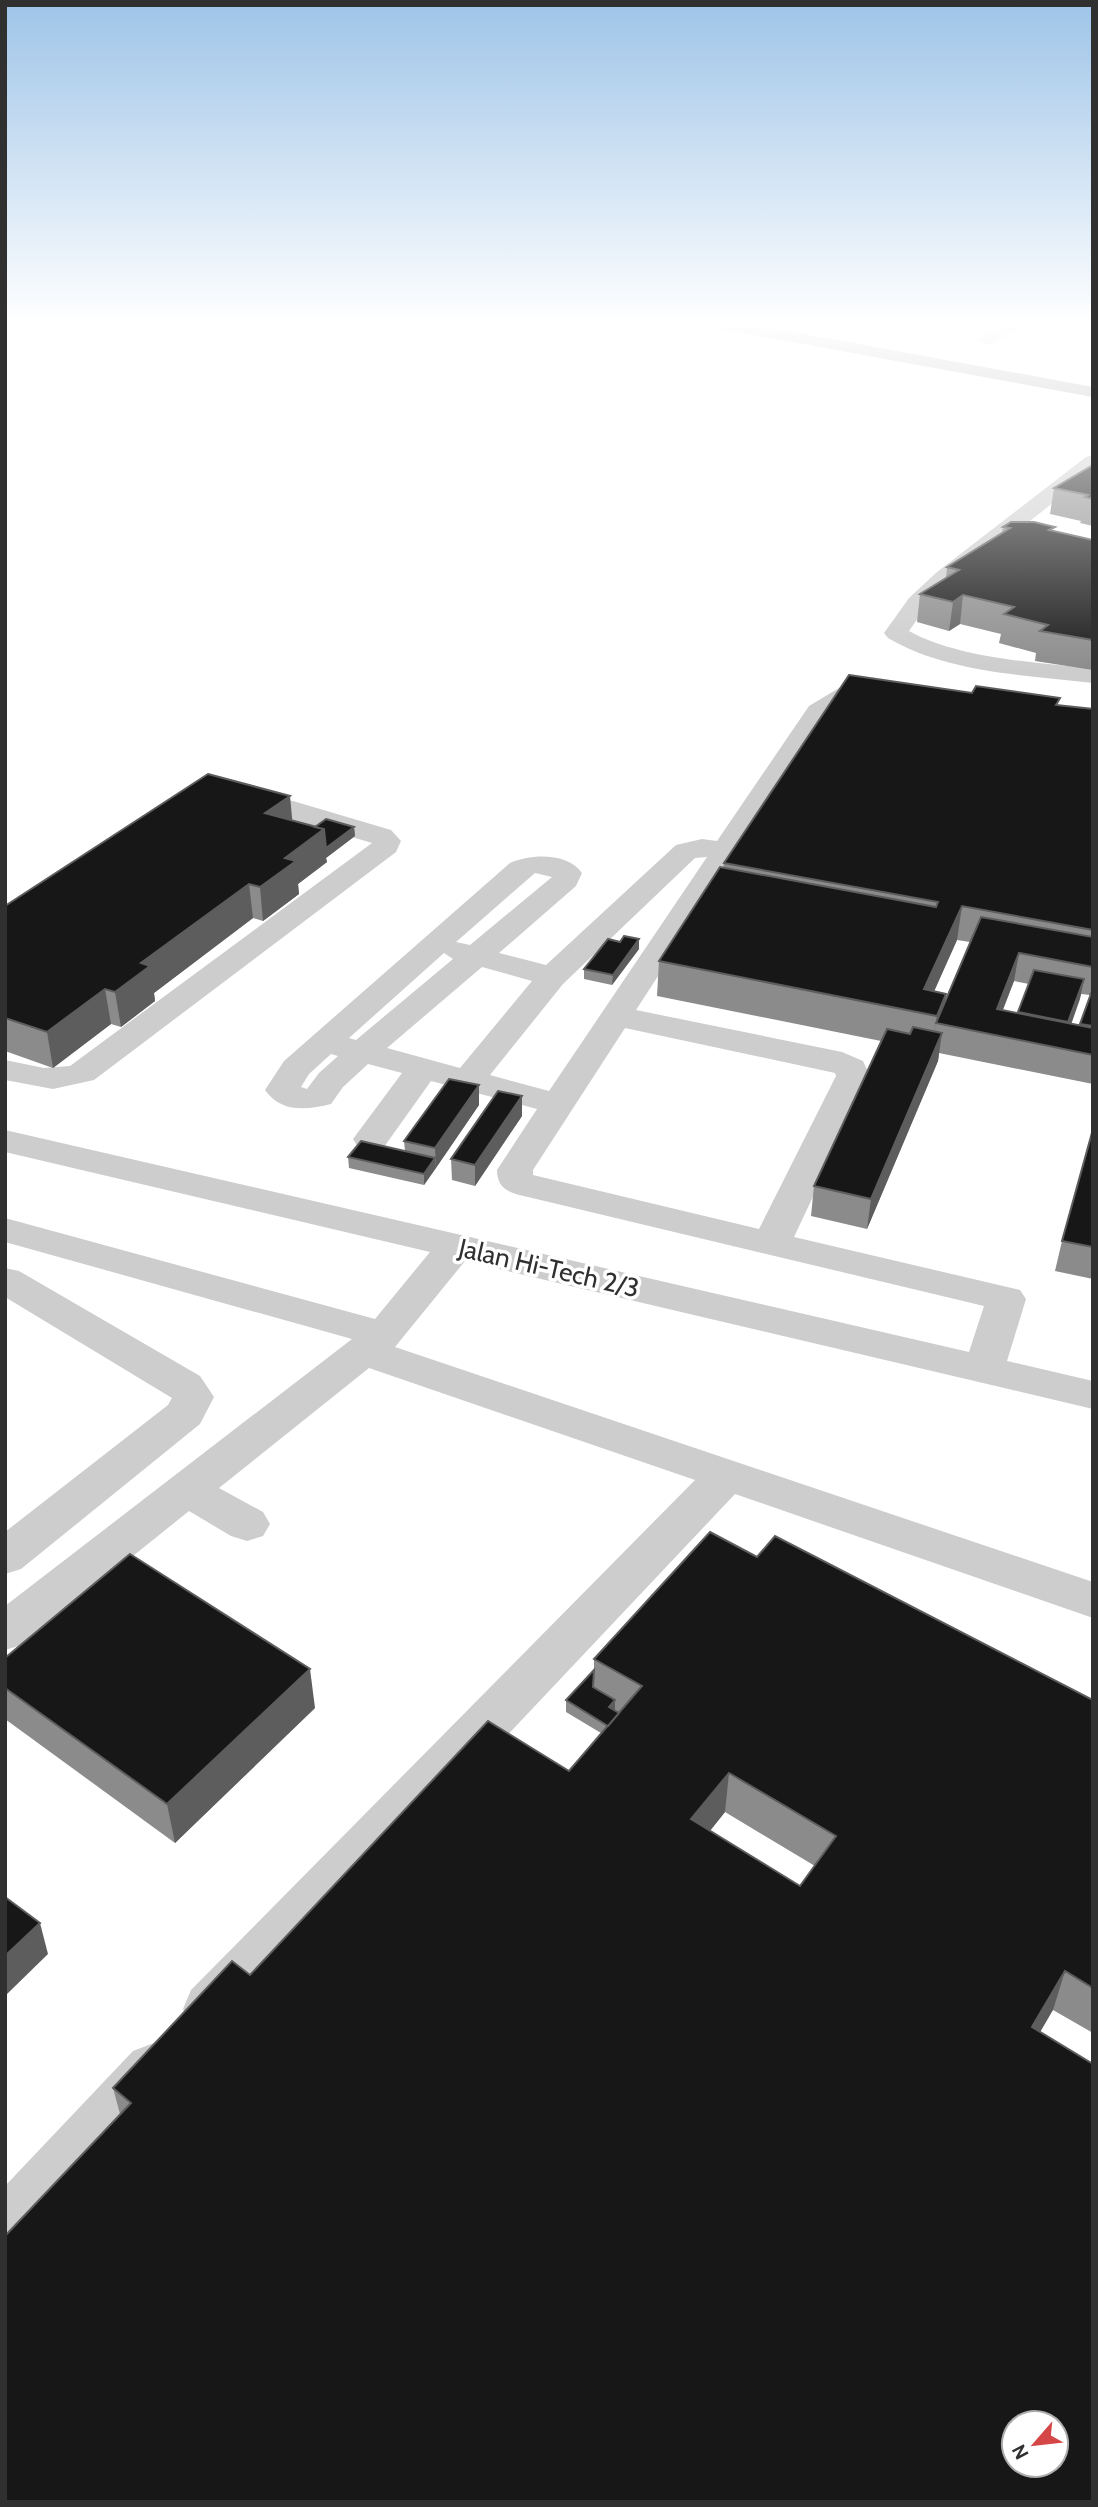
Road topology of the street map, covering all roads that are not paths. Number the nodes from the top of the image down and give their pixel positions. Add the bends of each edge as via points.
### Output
1 (1093, 461) edge
2 (1093, 676) edge
3 (912, 692) edge
4 (218, 801) edge
5 (727, 852) junction
6 (436, 944) junction
7 (476, 956) junction
8 (552, 977) junction
9 (616, 1016) junction
10 (326, 1042) junction
11 (362, 1052) junction
12 (423, 1068) junction
13 (5, 1070) edge
14 (468, 1080) junction
15 (558, 1104) junction
16 (371, 1139) dead end
17 (5, 1141) edge
18 (8, 1235) edge
19 (771, 1244) junction
20 (456, 1246) junction
21 (5, 1280) edge
22 (374, 1343) junction
23 (985, 1370) junction
24 (1093, 1395) edge
25 (728, 1474) junction
26 (186, 1489) junction
27 (247, 1524) dead end
28 (5, 1557) edge
29 (1093, 1600) edge
30 (5, 1632) edge
31 (5, 2231) edge

1 - 2 street via 1016,536 981,548 907,612 896,633 920,646
3 - 5 street via 873,689 831,699 818,711
4 - 13 street via 283,807 381,836 386,846 82,1073 69,1079 48,1079
5 - 8 street via 686,851
5 - 9 street
6 - 7 street
6 - 7 street via 520,869 546,865 567,873 566,880
6 - 10 street
7 - 8 street
7 - 11 street
8 - 14 street
9 - 15 street
9 - 19 street via 842,1062 851,1068 853,1076
10 - 11 street
10 - 11 street via 296,1068 282,1090 290,1097 303,1101 319,1097
11 - 12 street
12 - 14 street
12 - 16 street
14 - 15 street
15 - 19 street via 515,1170 515,1180
17 - 20 street, Jalan Hi-Tech 2/3
18 - 22 street
19 - 23 street via 1006,1298
20 - 22 street
20 - 23 street, Jalan Hi-Tech 2/3
21 - 28 street via 186,1386 193,1397 185,1414
22 - 25 street
22 - 26 street
23 - 24 street, Jalan Hi-Tech 2/3
25 - 29 street
25 - 31 street via 279,1937
26 - 27 street
26 - 30 street

